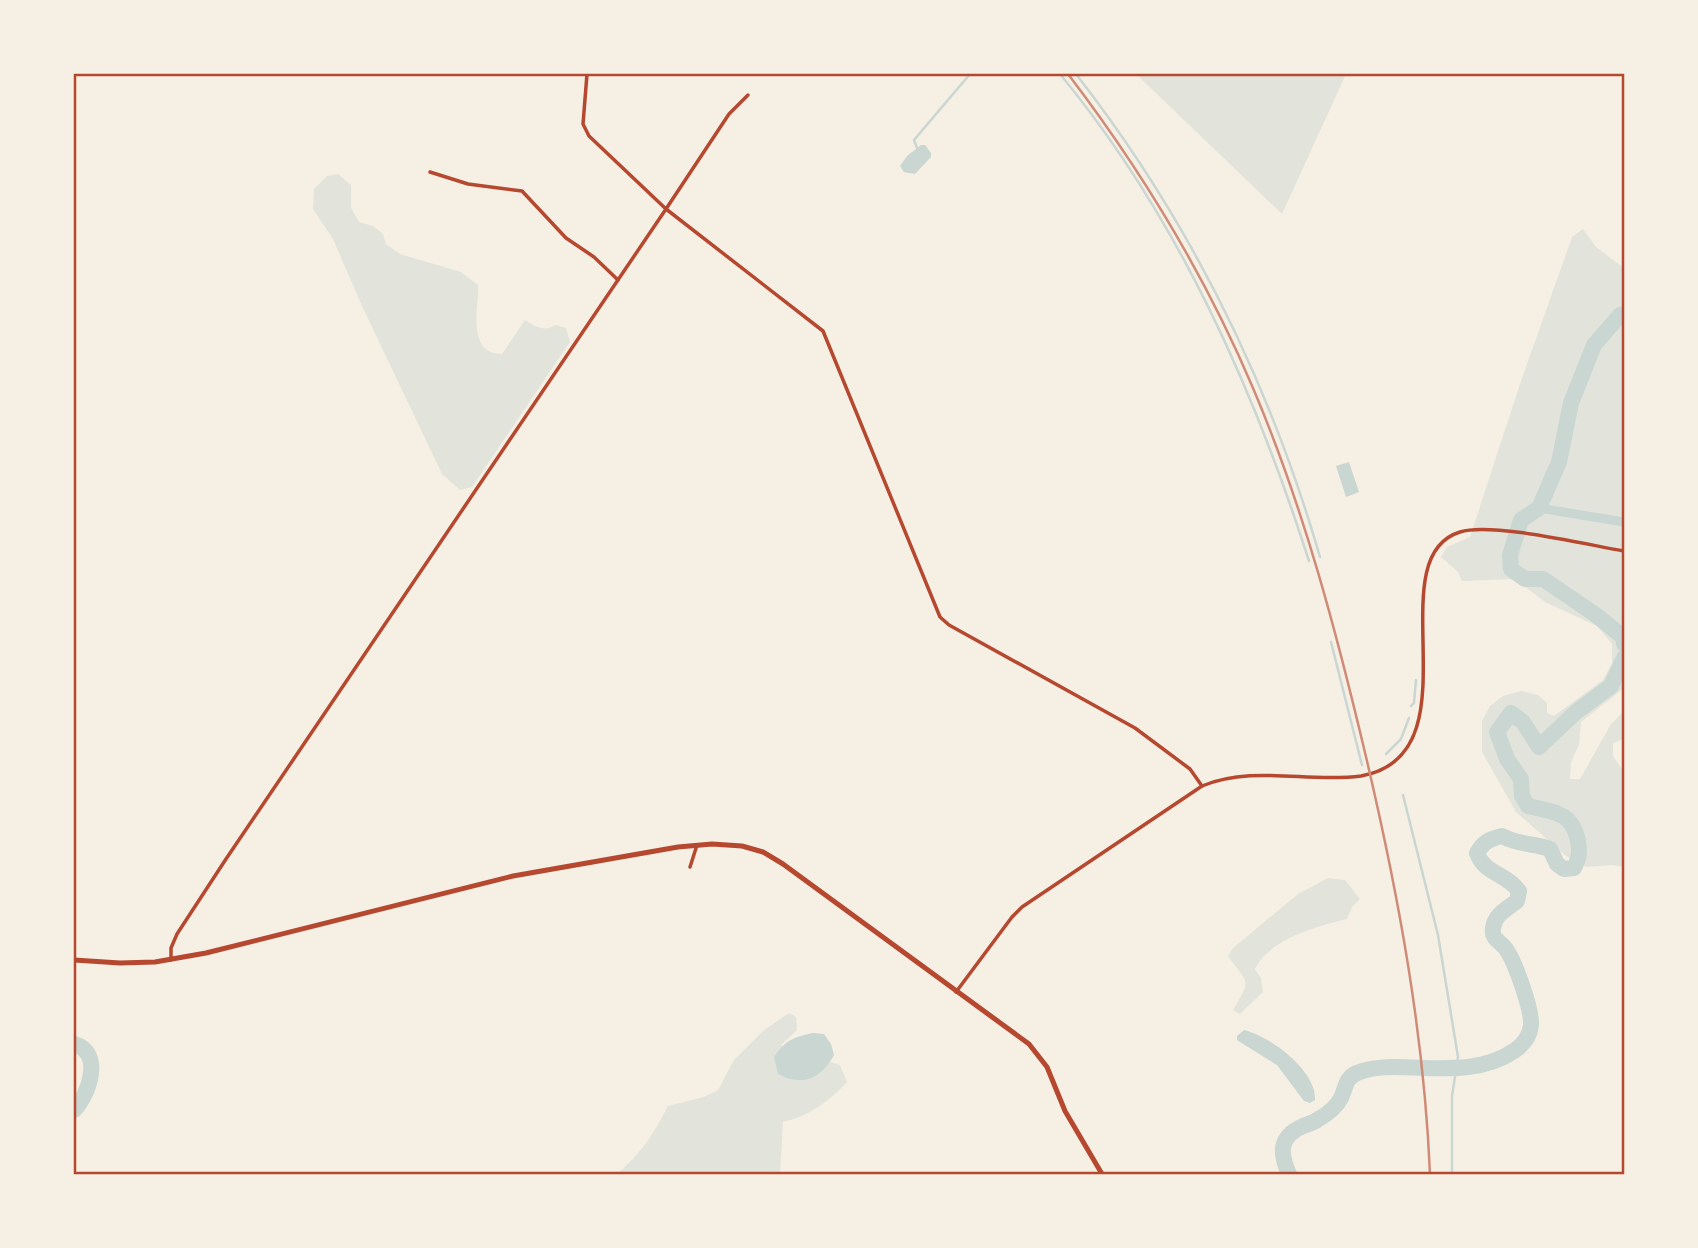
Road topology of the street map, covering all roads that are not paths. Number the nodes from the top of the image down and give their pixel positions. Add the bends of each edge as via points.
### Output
1 (587, 74) edge
2 (748, 95) dead end
3 (430, 172) dead end
4 (666, 209) junction
5 (618, 280) junction
6 (1625, 551) edge
7 (1202, 786) junction
8 (697, 845) junction
9 (690, 867) dead end
10 (74, 960) edge
11 (171, 960) junction
12 (956, 992) junction
13 (1102, 1174) edge

1 - 4 street via 583,124 589,136
2 - 4 street via 729,114
3 - 5 street via 468,184 522,191 566,238
4 - 5 street
4 - 7 street via 822,331 940,617 1135,728 1190,769
5 - 11 street via 218,870 177,934
6 - 7 street via 1496,531 1458,532 1444,541 1425,576 1420,713 1413,738 1398,759 1361,776 1241,775
7 - 12 street via 1022,907
8 - 9 street
8 - 11 main road via 513,876
8 - 12 main road via 742,846 774,858
10 - 11 main road
12 - 13 main road via 1037,1052

